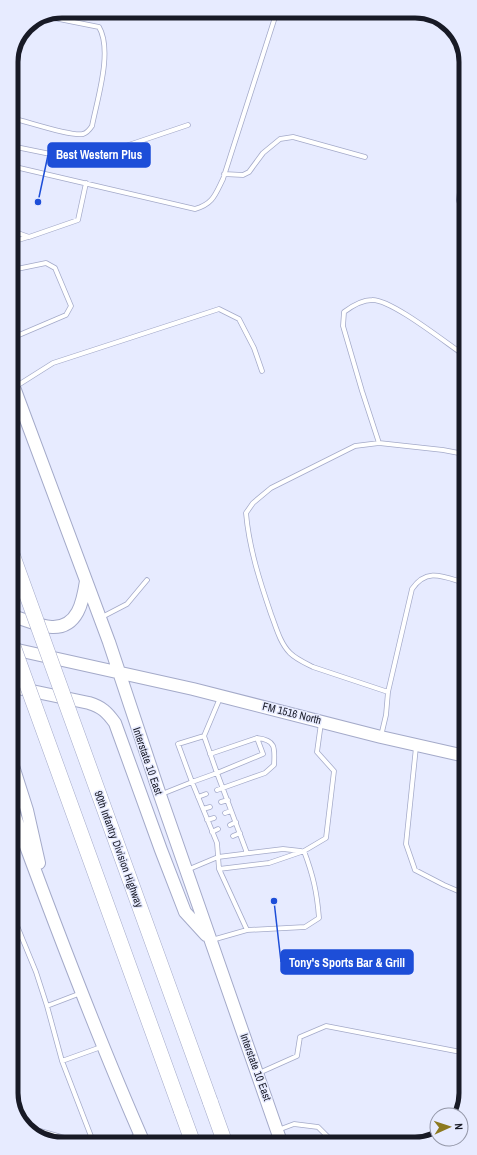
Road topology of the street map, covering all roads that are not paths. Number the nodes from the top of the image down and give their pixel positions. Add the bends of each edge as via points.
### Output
1 (59, 18) edge
2 (275, 18) edge
3 (18, 120) edge
4 (188, 125) dead end
5 (18, 147) edge
6 (365, 158) dead end
7 (18, 168) edge
8 (224, 174) junction
9 (86, 183) junction
10 (18, 233) edge
11 (29, 236) junction
12 (18, 240) edge
13 (18, 269) edge
14 (18, 335) edge
15 (459, 352) edge
16 (262, 371) dead end
17 (18, 381) edge
18 (18, 397) edge
19 (379, 442) junction
20 (459, 453) edge
21 (18, 571) edge
22 (86, 580) junction
23 (147, 580) dead end
24 (459, 582) edge
25 (100, 617) junction
26 (18, 618) edge
27 (18, 649) edge
28 (18, 664) edge
29 (118, 672) junction
30 (18, 688) edge
31 (388, 692) junction
32 (220, 696) junction
33 (321, 721) junction
34 (204, 736) junction
35 (381, 736) junction
36 (257, 738) junction
37 (417, 745) junction
38 (210, 754) junction
39 (459, 755) edge
40 (217, 773) junction
41 (18, 782) edge
42 (192, 782) junction
43 (223, 788) junction
44 (217, 790) dead end
45 (206, 794) dead end
46 (160, 795) junction
47 (198, 797) junction
48 (228, 800) junction
49 (222, 802) dead end
50 (210, 807) dead end
51 (203, 809) junction
52 (231, 811) junction
53 (225, 813) dead end
54 (214, 818) dead end
55 (208, 820) junction
56 (236, 822) junction
57 (230, 825) dead end
58 (18, 826) edge
59 (218, 829) dead end
60 (212, 832) junction
61 (240, 833) junction
62 (234, 836) dead end
63 (223, 841) dead end
64 (216, 843) junction
65 (304, 851) junction
66 (247, 853) junction
67 (218, 857) junction
68 (219, 869) junction
69 (186, 871) junction
70 (459, 891) edge
71 (48, 908) junction
72 (248, 930) junction
73 (18, 932) edge
74 (210, 940) junction
75 (82, 993) junction
76 (47, 1006) junction
77 (103, 1046) junction
78 (459, 1052) edge
79 (62, 1061) junction
80 (258, 1074) junction
81 (278, 1130) junction
82 (40, 1131) edge
83 (61, 1137) edge
84 (91, 1137) edge
85 (142, 1137) edge
86 (191, 1137) edge
87 (223, 1137) edge
88 (280, 1137) edge
89 (328, 1137) edge

1 - 3 lane via 99,28 102,33 105,44 104,70 92,126 83,134 70,134
2 - 8 lane
4 - 5 lane via 93,157 70,158
6 - 8 lane via 286,137 263,153 249,172 243,175
7 - 9 lane
8 - 9 lane via 214,199 204,207 195,209
9 - 11 lane via 78,220
10 - 11 lane
11 - 12 lane
13 - 14 lane via 46,264 55,268 71,306 66,315
15 - 19 lane via 394,307 372,300 356,304 344,312 343,326
16 - 17 lane via 239,319 219,309 53,363
18 - 22 main road, Interstate 10 East
19 - 20 lane
19 - 31 lane via 355,446 271,488 246,513 248,533 262,588 280,638 290,653 313,667
21 - 87 highway, 90th Infantry Division Highway, bridge
22 - 25 main road, Interstate 10 East
22 - 26 main road via 82,602 71,621 60,627 51,627
23 - 25 lane via 128,604
24 - 31 lane via 427,576 421,578 412,589
25 - 29 main road, Interstate 10 East
27 - 29 main road, FM 1516 North
28 - 86 highway, bridge
29 - 32 main road, FM 1516 North
29 - 46 main road, Interstate 10 East
30 - 74 main road via 89,703 101,707 108,713 115,723 185,912
31 - 35 lane
32 - 33 main road, FM 1516 North
32 - 34 lane
33 - 35 main road, FM 1516 North
33 - 65 lane via 317,752 334,771 326,838
34 - 38 lane
34 - 42 lane via 178,744
35 - 37 main road, FM 1516 North
36 - 38 lane
36 - 40 lane via 263,754
36 - 43 lane via 266,738 273,744 274,765 265,773
37 - 39 main road, FM 1516 North
37 - 70 lane via 406,844 415,870
38 - 40 lane
40 - 42 lane
40 - 43 lane
41 - 71 main road via 27,810
42 - 46 lane
42 - 47 lane
43 - 44 lane
43 - 48 lane
45 - 47 lane
46 - 69 main road, Interstate 10 East
47 - 51 lane
48 - 49 lane
48 - 52 lane
50 - 51 lane
51 - 55 lane
52 - 53 lane
52 - 56 lane
54 - 55 lane
55 - 60 lane
56 - 57 lane
56 - 61 lane
58 - 71 main road
59 - 60 lane
60 - 64 lane
61 - 62 lane
61 - 66 lane
63 - 64 lane
64 - 67 lane
65 - 66 lane via 283,849
65 - 68 lane via 269,863
65 - 72 lane via 317,894 319,918 305,927
66 - 67 lane
67 - 68 lane
67 - 69 lane
68 - 72 lane
69 - 74 main road, Interstate 10 East
71 - 75 main road
72 - 74 lane
73 - 76 lane via 36,972
74 - 80 main road, Interstate 10 East
75 - 76 lane
75 - 77 main road
76 - 79 lane
77 - 79 lane
77 - 85 main road
78 - 80 lane via 326,1026 300,1037 296,1056
79 - 84 lane
80 - 81 main road, Interstate 10 East
81 - 88 main road, Interstate 10 East
81 - 89 lane via 294,1124 318,1127
82 - 83 lane

